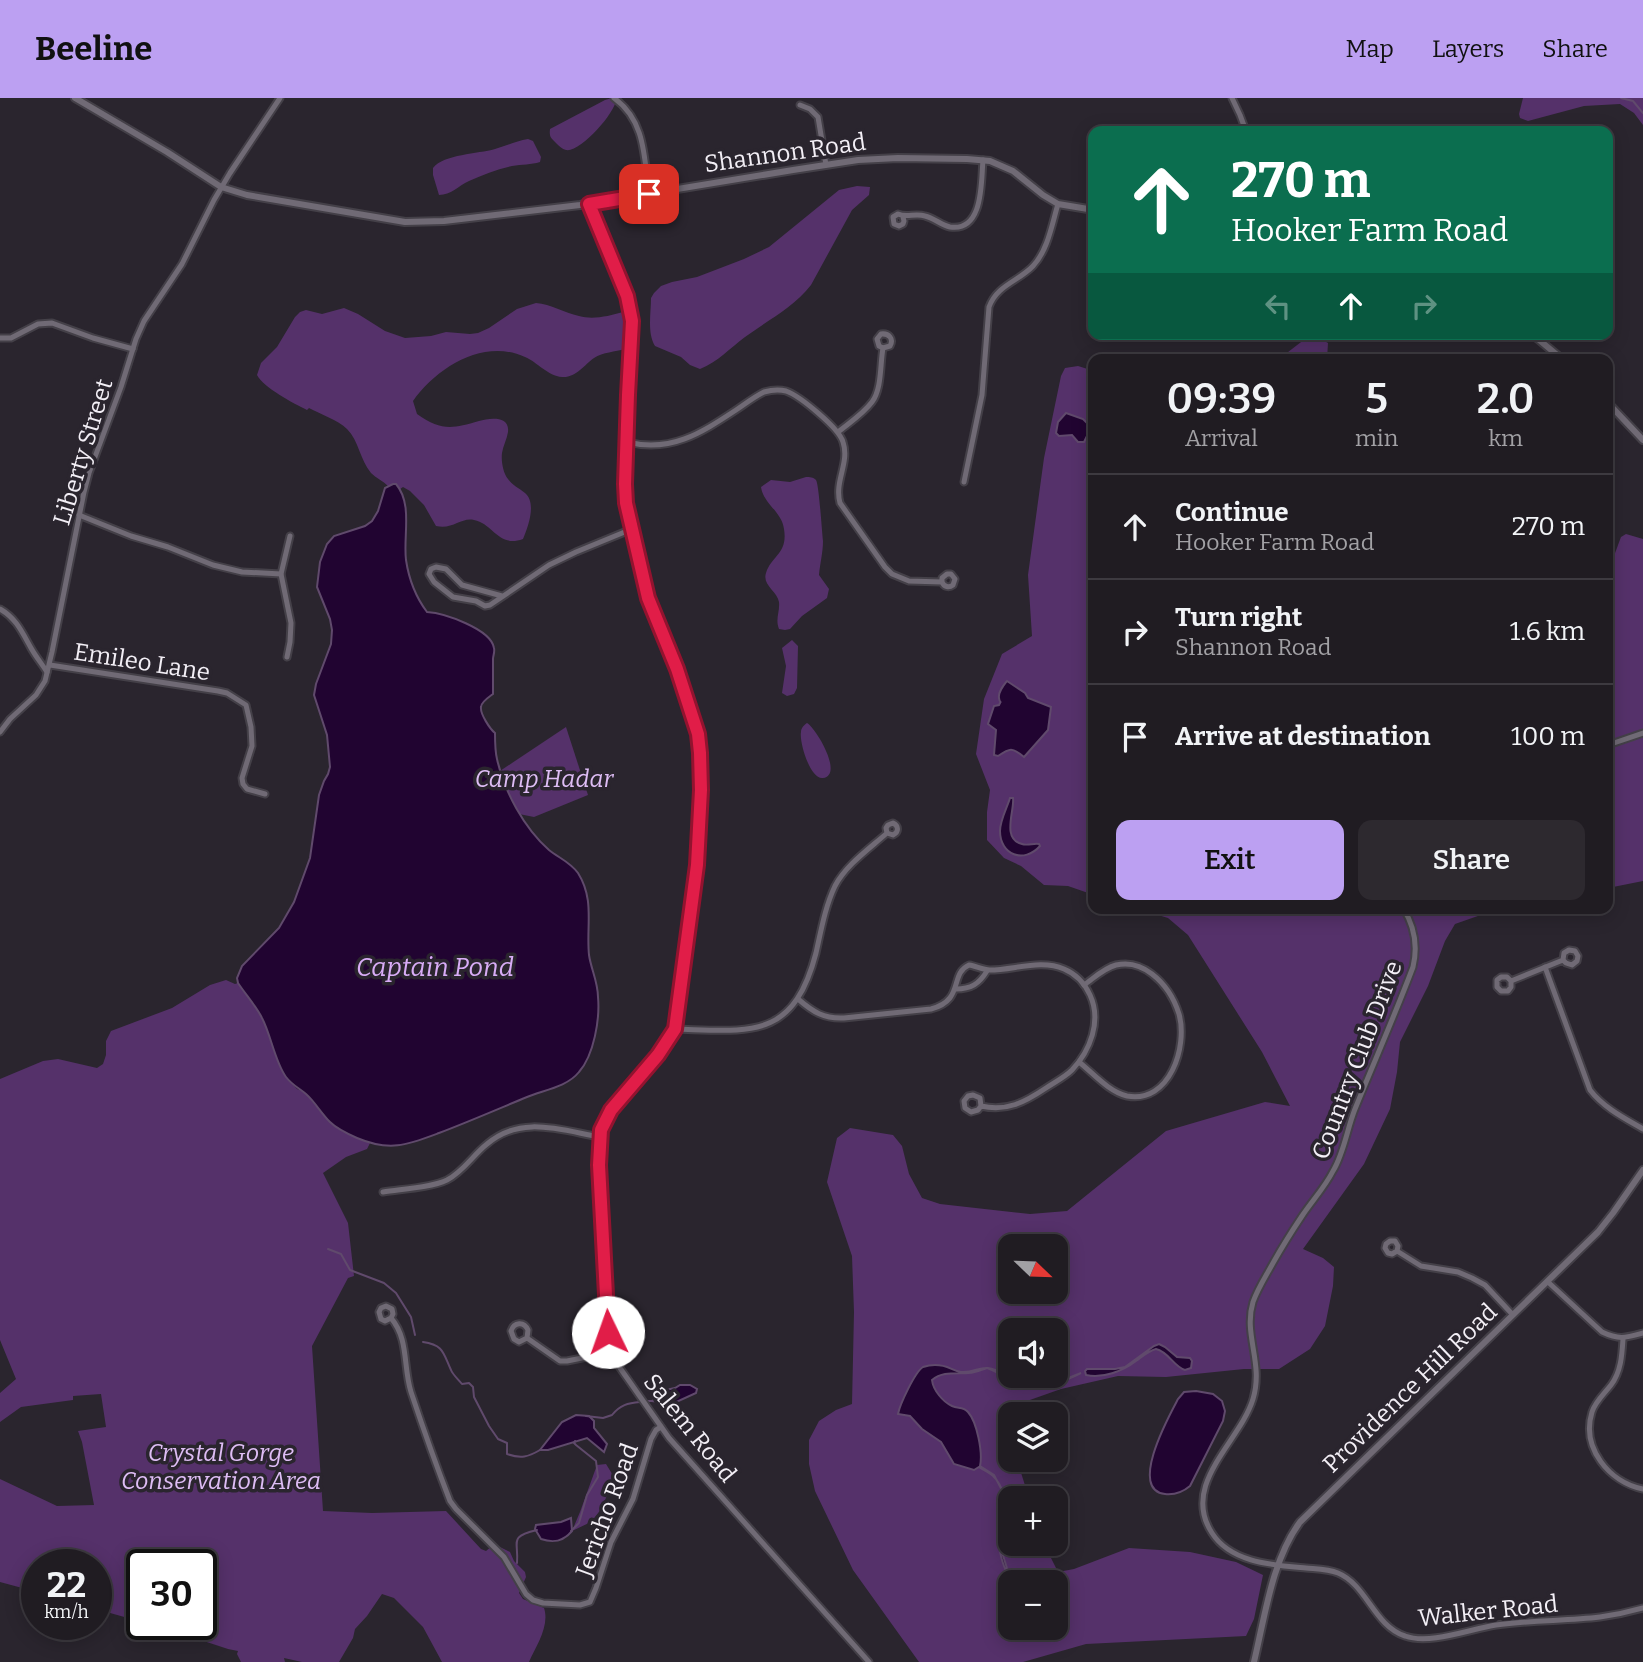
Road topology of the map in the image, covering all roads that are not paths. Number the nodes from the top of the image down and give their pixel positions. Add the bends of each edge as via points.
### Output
1 (75, 98) edge
2 (280, 98) edge
3 (614, 98) edge
4 (1232, 98) edge
5 (800, 105) dead end
6 (1243, 126) edge
7 (983, 160) junction
8 (826, 165) junction
9 (221, 187) junction
10 (649, 194) junction
11 (589, 204) junction
12 (1058, 204) junction
13 (1088, 209) edge
14 (903, 217) dead end
15 (0, 338) edge
16 (1539, 340) edge
17 (883, 348) dead end
18 (132, 349) junction
19 (1556, 354) edge
20 (1613, 408) edge
21 (838, 432) junction
22 (1643, 440) edge
23 (627, 442) junction
24 (964, 482) dead end
25 (79, 515) junction
26 (632, 529) junction
27 (290, 536) dead end
28 (281, 574) junction
29 (942, 582) dead end
30 (502, 596) junction
31 (0, 609) edge
32 (287, 657) dead end
33 (48, 668) junction
34 (0, 732) edge
35 (1643, 733) edge
36 (1613, 743) edge
37 (265, 794) dead end
38 (887, 833) dead end
39 (1405, 914) edge
40 (1563, 960) dead end
41 (1545, 967) junction
42 (987, 971) junction
43 (1511, 981) dead end
44 (1084, 985) junction
45 (956, 989) junction
46 (798, 999) junction
47 (675, 1029) junction
48 (1079, 1062) junction
49 (981, 1106) dead end
50 (1643, 1129) edge
51 (600, 1137) junction
52 (1643, 1170) edge
53 (383, 1192) dead end
54 (1397, 1251) dead end
55 (1548, 1282) junction
56 (1513, 1315) junction
57 (391, 1318) dead end
58 (1643, 1333) edge
59 (527, 1338) dead end
60 (1623, 1339) junction
61 (612, 1352) junction
62 (661, 1426) junction
63 (1643, 1489) edge
64 (1279, 1565) junction
65 (1643, 1608) edge
66 (869, 1662) edge
67 (1254, 1662) edge

1 - 9 street, Shannon Road
2 - 9 street, Liberty Street
3 - 10 street via 638,126
4 - 6 street
5 - 8 street via 818,117
7 - 8 street, Shannon Road via 898,158
7 - 12 street, Shannon Road via 1013,171
7 - 14 street via 978,208 967,223 952,227 925,216
8 - 10 street, Shannon Road
9 - 11 street, Shannon Road via 415,223
9 - 18 street, Liberty Street
10 - 11 street, Shannon Road
11 - 23 street via 631,310
12 - 13 street, Shannon Road
12 - 24 street via 1039,259 1000,290 989,307 982,395
15 - 18 street via 52,323
16 - 19 street
17 - 21 street via 874,400
18 - 25 street, Liberty Street
20 - 22 street
21 - 23 street via 796,397 773,390 680,442 652,446
21 - 29 street via 845,455 838,493 848,515 892,574 909,581
23 - 26 street via 626,499
25 - 28 street via 213,565
25 - 33 street, Liberty Street
26 - 30 street via 549,565
26 - 47 street via 648,598 684,687 700,753 699,840
27 - 28 street
28 - 32 street via 291,623
30 - 30 street via 485,606 457,599 441,589 429,573 436,567 446,569 461,585
31 - 33 street via 19,625 37,659
33 - 34 street, Liberty Street via 39,690
33 - 37 street, Emileo Lane via 218,691 241,701 248,710 252,739 243,784
35 - 36 street
38 - 46 street via 845,871 835,887 810,976
39 - 64 street, Country Club Drive via 1415,939 1413,967 1335,1168 1258,1290 1250,1328 1257,1372 1253,1401 1209,1476 1203,1495 1205,1519 1220,1544 1237,1555
40 - 41 street
41 - 43 street
41 - 50 street via 1590,1090 1607,1108
42 - 44 street via 1053,966
42 - 45 street via 973,986
42 - 45 street via 965,967
44 - 48 street via 1095,1017 1089,1046
44 - 48 street via 1114,966 1142,968 1170,994 1179,1016 1181,1040 1171,1072 1159,1087 1142,1096 1114,1090
45 - 46 street via 936,1008 844,1018 821,1016
46 - 47 street via 776,1020 758,1028
47 - 51 street via 611,1110
48 - 49 street via 1019,1104
51 - 53 street via 549,1126 510,1130 442,1182
51 - 61 street, Salem Road
52 - 55 street, Providence Hill Road via 1607,1221
54 - 56 street via 1421,1266 1458,1272 1485,1285
55 - 56 street, Providence Hill Road
55 - 60 street via 1594,1326
56 - 64 street, Providence Hill Road via 1301,1521
57 - 62 street, Jericho Road via 403,1338 411,1391 450,1501 503,1557 533,1600 590,1602 611,1542 633,1499 651,1439
58 - 60 street
59 - 61 street via 560,1361
60 - 63 street via 1618,1371 1592,1411 1589,1435 1608,1471 1623,1483
61 - 62 street, Salem Road
62 - 66 street, Salem Road
64 - 65 street, Walker Road via 1339,1573 1388,1626 1414,1639 1505,1624 1598,1618
64 - 67 street, Providence Hill Road

